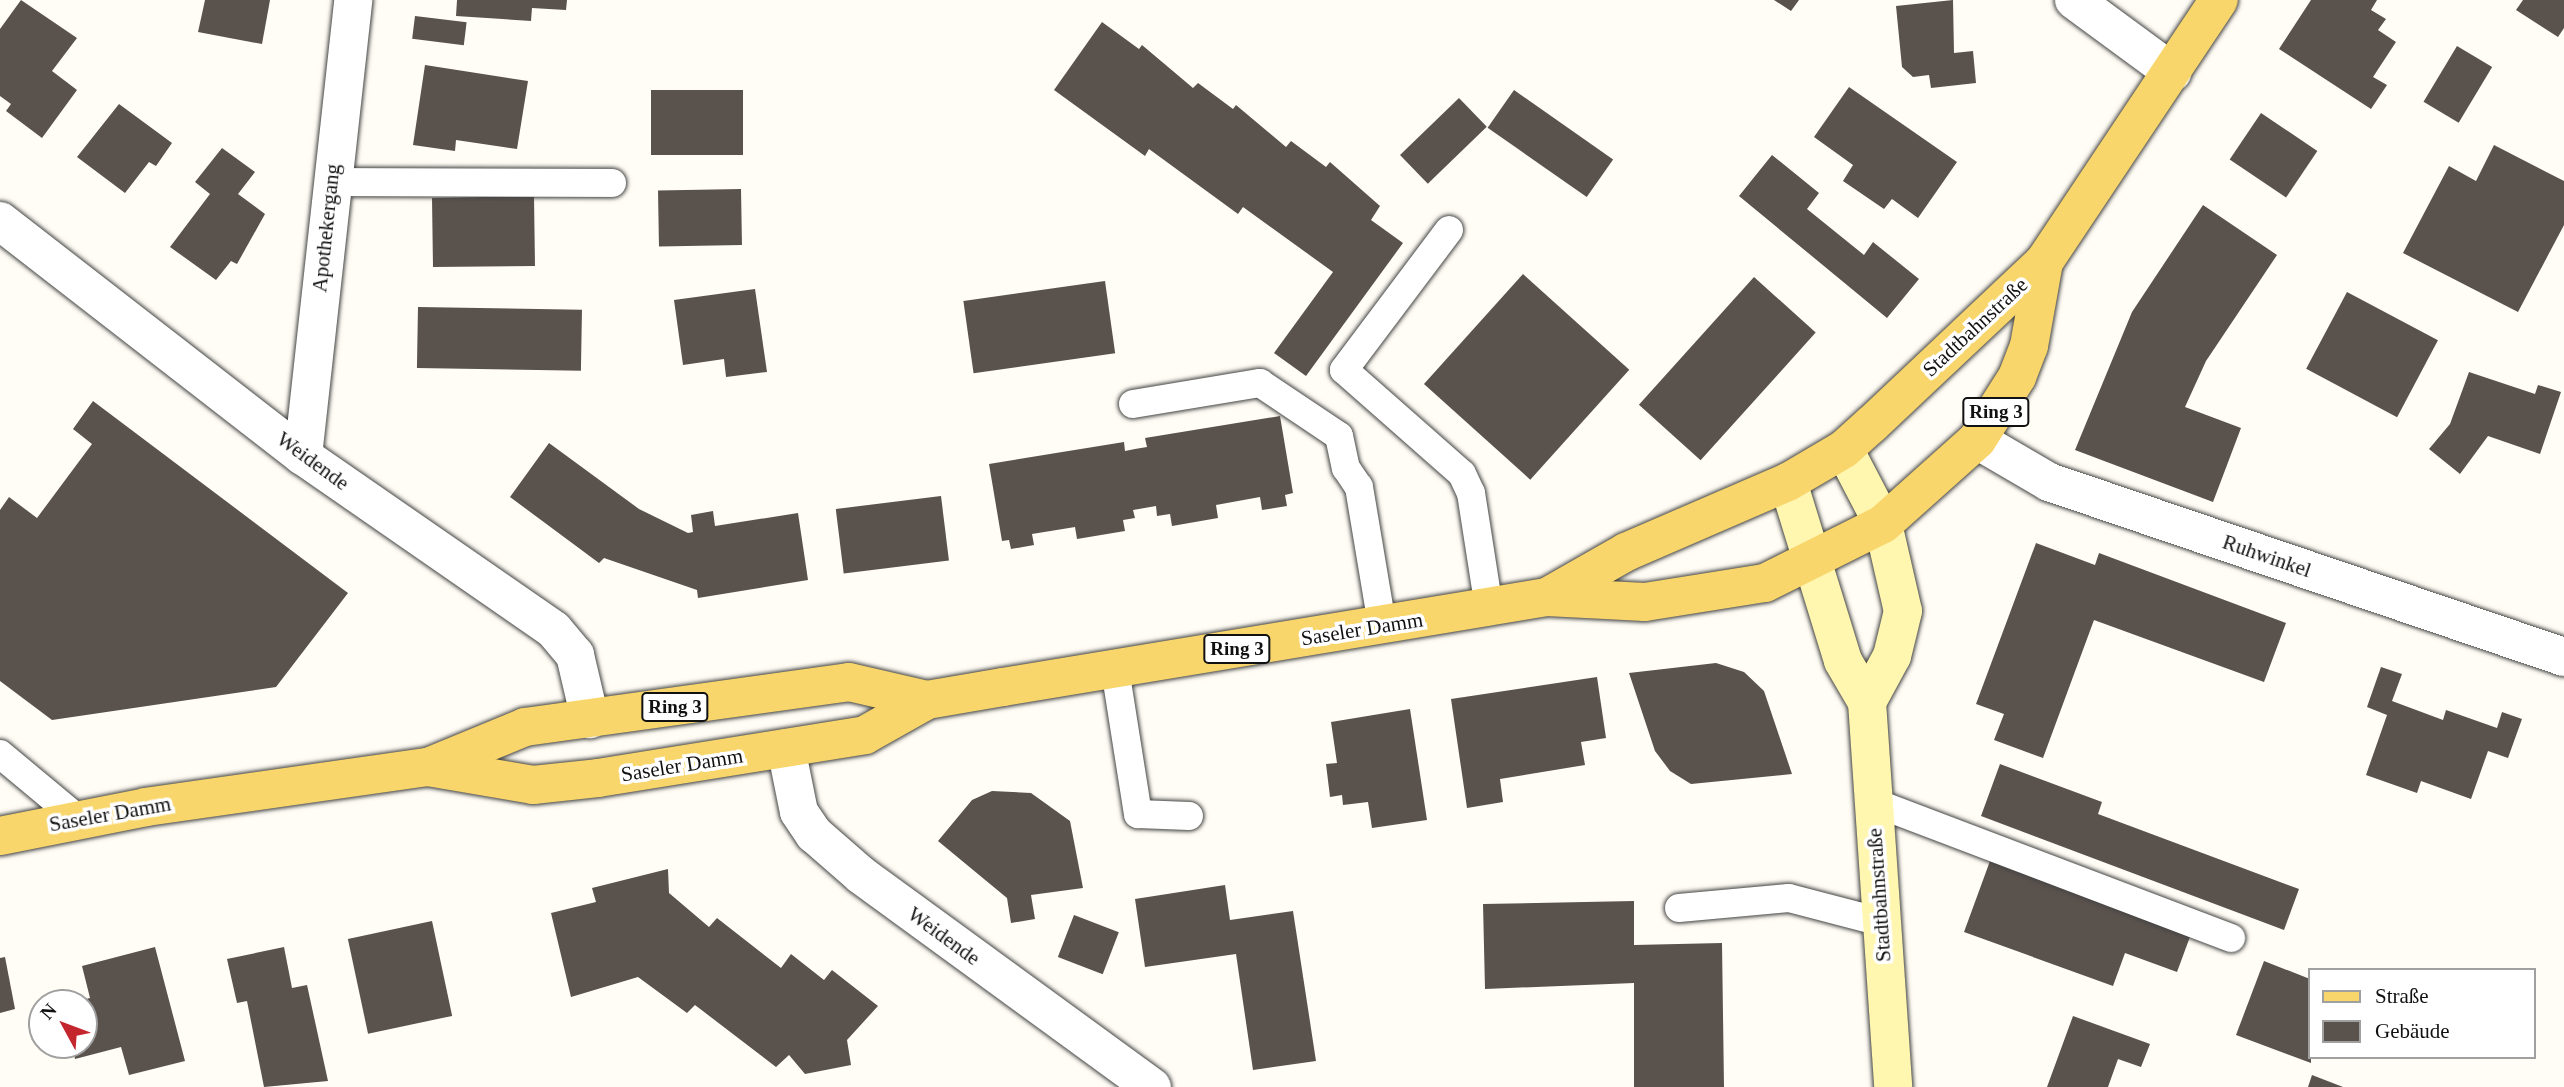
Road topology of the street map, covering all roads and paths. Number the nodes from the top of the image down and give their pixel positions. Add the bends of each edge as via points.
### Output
1 (353, 0) edge
2 (2074, 0) edge
3 (2219, 0) edge
4 (2172, 72) junction
5 (331, 182) junction
6 (612, 183) dead end
7 (0, 221) edge
8 (1449, 230) dead end
9 (2044, 262) junction
10 (1133, 404) dead end
11 (1977, 440) junction
12 (1844, 449) junction
13 (303, 456) junction
14 (1788, 482) junction
15 (1883, 524) junction
16 (1815, 561) junction
17 (1547, 597) junction
18 (1489, 608) junction
19 (1382, 625) junction
20 (2564, 657) edge
21 (1115, 669) junction
22 (927, 700) junction
23 (1867, 702) junction
24 (590, 719) junction
25 (786, 748) junction
26 (0, 754) edge
27 (428, 767) junction
28 (1872, 802) junction
29 (1189, 816) dead end
30 (78, 819) junction
31 (0, 836) edge
32 (1679, 908) dead end
33 (1881, 922) junction
34 (2231, 937) dead end
35 (1152, 1087) edge
36 (1893, 1087) edge

1 - 5 street, Apothekergang
2 - 4 street
3 - 4 main road, Stadtbahnstraße / Ring 3
4 - 9 main road, Stadtbahnstraße / Ring 3
5 - 6 lane
5 - 13 street, Apothekergang
7 - 13 street, Weidende
8 - 18 lane via 1344,370 1462,474 1471,493
9 - 11 main road, Stadtbahnstraße / Ring 3 via 2029,346 2017,377
9 - 12 main road, Stadtbahnstraße / Ring 3
10 - 19 lane via 1260,383 1339,436 1346,468 1359,487
11 - 15 main road, Stadtbahnstraße / Ring 3
11 - 20 street, Ruhwinkel via 2049,481
12 - 14 main road, Saseler Damm / Ring 3
12 - 15 street
13 - 24 street, Weidende via 554,630 575,655
14 - 16 street, Stadtbahnstraße
14 - 17 main road, Saseler Damm / Ring 3 via 1626,552
15 - 16 main road, Saseler Damm / Ring 3
15 - 23 street via 1903,611 1892,656
16 - 17 main road, Saseler Damm / Ring 3 via 1765,583 1699,597 1645,602
16 - 23 street, Stadtbahnstraße via 1843,661
17 - 18 main road, Saseler Damm / Ring 3
18 - 19 main road, Saseler Damm / Ring 3
19 - 21 main road, Saseler Damm / Ring 3
21 - 22 main road, Saseler Damm / Ring 3
21 - 29 lane via 1138,814
22 - 24 main road, Saseler Damm / Ring 3 via 849,682
22 - 25 main road, Saseler Damm / Ring 3 via 865,735
23 - 28 street, Stadtbahnstraße
24 - 27 main road, Saseler Damm / Ring 3 via 525,727
25 - 27 main road, Saseler Damm / Ring 3 via 533,785
25 - 35 street, Weidende via 799,812 829,848
26 - 30 lane
27 - 30 main road, Saseler Damm / Ring 3
28 - 33 street, Stadtbahnstraße
28 - 34 lane
30 - 31 main road, Saseler Damm / Ring 3
32 - 33 lane via 1789,898
33 - 36 street, Stadtbahnstraße

